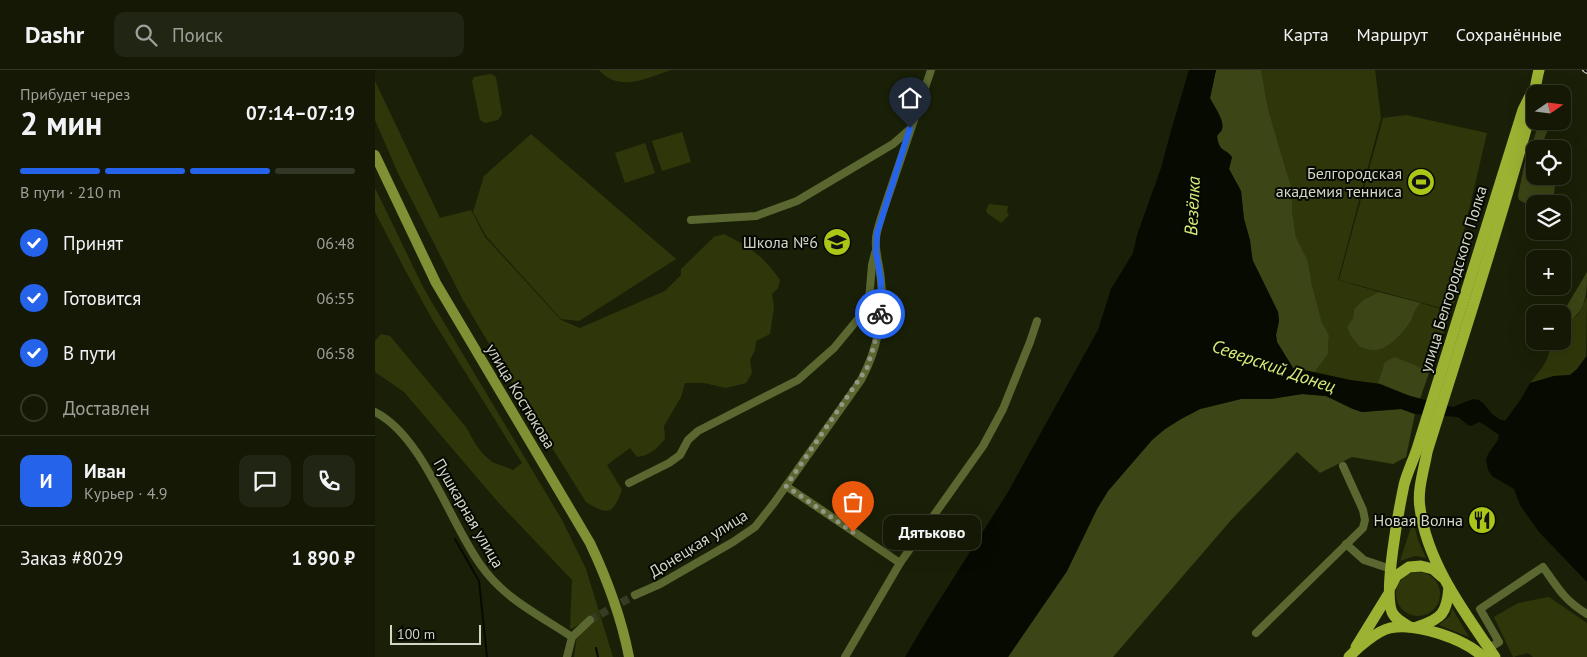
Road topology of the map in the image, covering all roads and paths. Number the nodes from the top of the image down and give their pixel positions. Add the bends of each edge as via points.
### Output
1 (931, 70) edge
2 (1539, 70) edge
3 (910, 128) junction
4 (375, 156) edge
5 (691, 220) dead end
6 (876, 252) junction
7 (1037, 320) dead end
8 (375, 412) edge
9 (1422, 450) junction
10 (1343, 466) dead end
11 (629, 483) dead end
12 (786, 486) junction
13 (1346, 544) junction
14 (900, 563) junction
15 (1409, 567) junction
16 (1391, 569) junction
17 (1447, 584) junction
18 (1389, 593) junction
19 (635, 595) tunnel mouth
20 (1587, 614) edge
21 (590, 620) tunnel mouth
22 (1414, 627) junction
23 (1256, 633) dead end
24 (571, 637) junction
25 (1489, 654) edge
26 (1350, 656) edge
27 (567, 657) edge
28 (629, 657) edge
29 (845, 657) edge

1 - 3 street, Донецкая улица
2 - 9 main road, улица Белгородского Полка via 1523,110
3 - 5 street via 893,144 797,201 756,216
3 - 6 street, Донецкая улица via 877,233
4 - 28 main road, улица Костюкова via 436,283 590,543 619,613
6 - 11 street via 869,300 863,313 834,348 798,380 698,431 669,463
6 - 12 street, Донецкая улица via 882,299 868,366
7 - 14 street via 1003,409 983,446
8 - 24 street, Пушкарная улица via 402,433 420,456 455,523 496,584 518,604
9 - 16 main road, улица Белгородского Полка via 1405,484
9 - 17 main road via 1420,509 1427,540
10 - 13 street via 1365,520 1363,528
12 - 14 street
12 - 19 street, Донецкая улица via 755,527 660,584
13 - 16 street via 1364,560
13 - 23 street
14 - 29 street
15 - 16 main road
15 - 17 main road via 1433,569
15 - 18 main road via 1396,576
16 - 18 main road, улица Белгородского Полка
17 - 22 main road via 1446,609 1441,616
17 - 25 main road
18 - 22 main road via 1393,614 1401,622
18 - 26 main road
20 - 25 street via 1559,592 1543,568 1480,609 1499,642
21 - 24 street
22 - 25 main road via 1461,641 1478,652
22 - 26 main road via 1389,628
24 - 27 street

